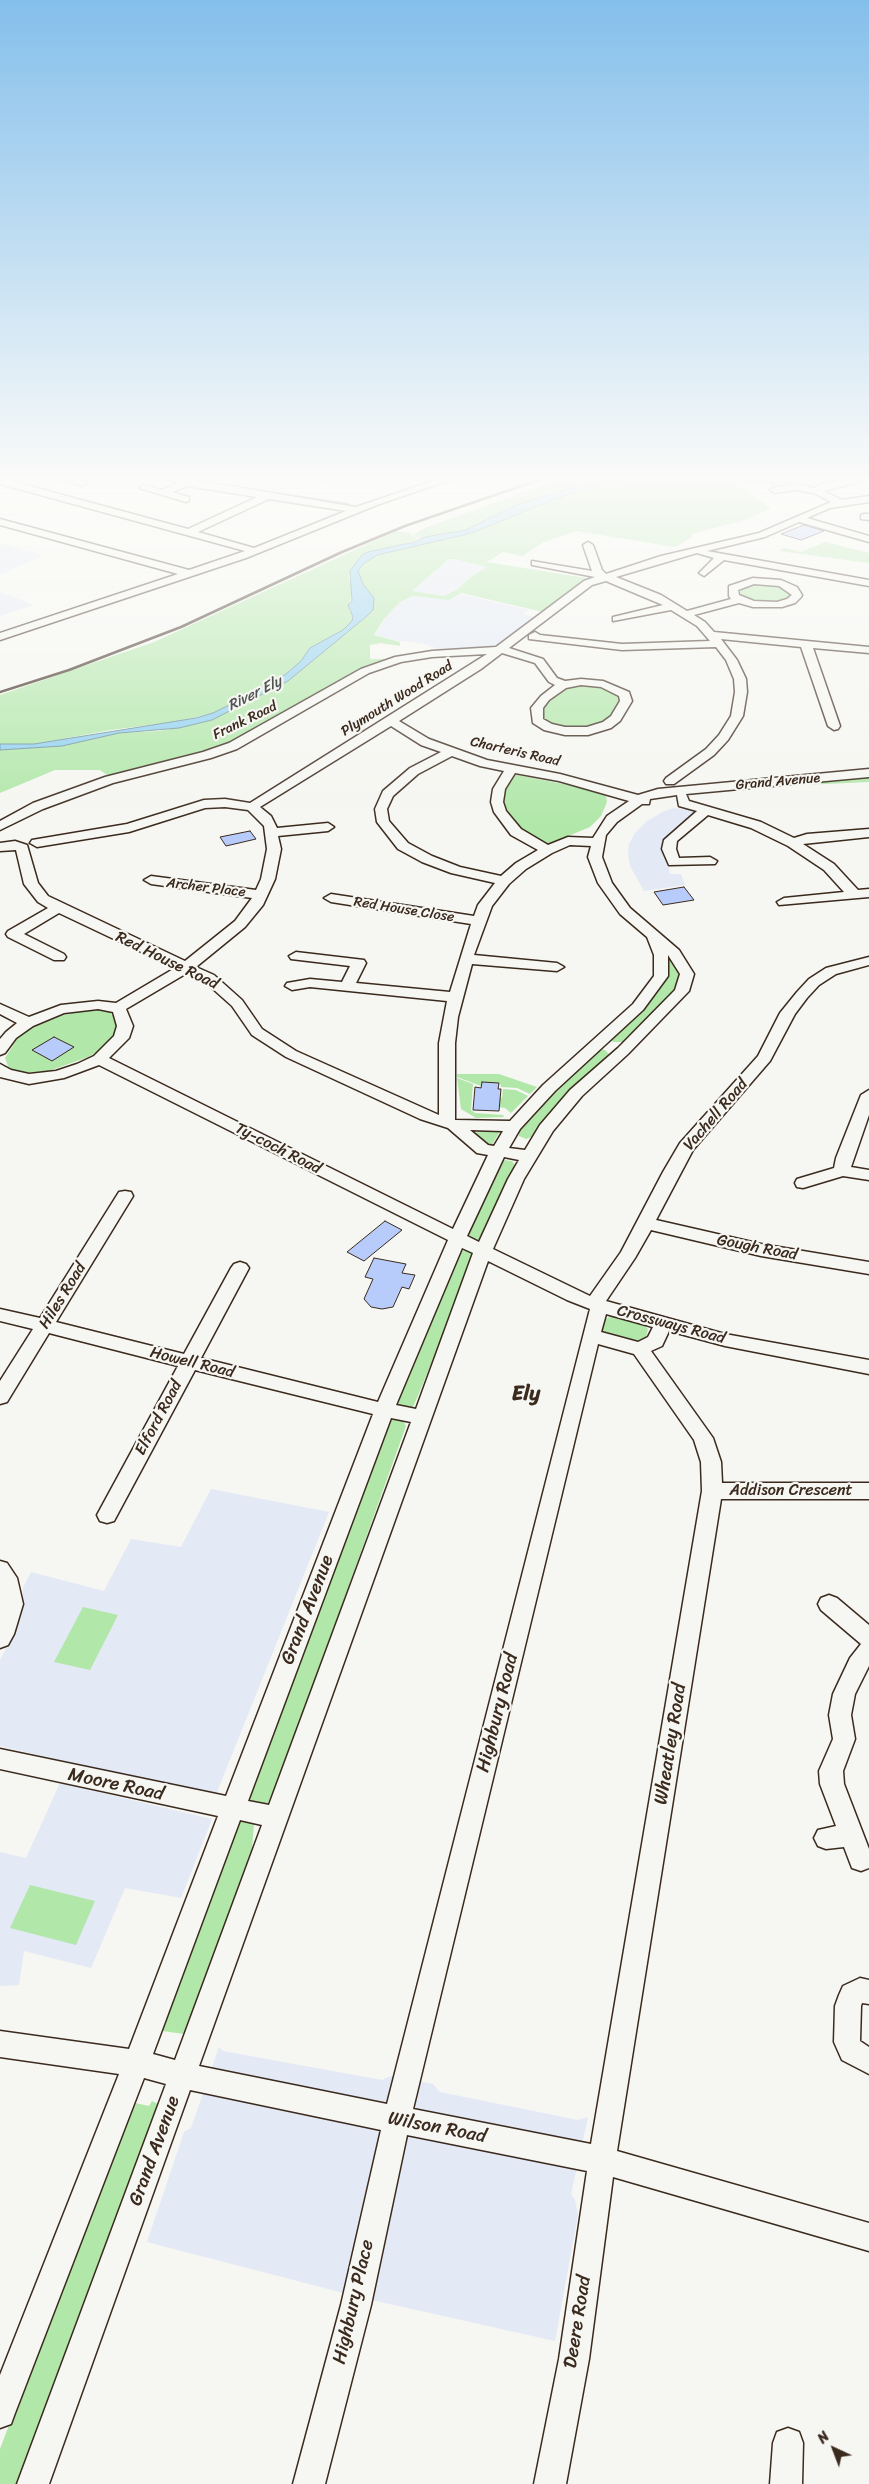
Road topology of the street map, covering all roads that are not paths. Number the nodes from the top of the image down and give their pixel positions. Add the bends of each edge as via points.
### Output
1 (133, 593) edge
2 (575, 593) edge
3 (643, 593) edge
4 (734, 593) edge
5 (796, 593) edge
6 (739, 600) junction
7 (674, 606) junction
8 (686, 614) junction
9 (617, 619) dead end
10 (535, 635) dead end
11 (0, 637) edge
12 (716, 640) junction
13 (806, 644) junction
14 (502, 650) junction
15 (869, 650) edge
16 (563, 685) junction
17 (390, 720) junction
18 (834, 726) dead end
19 (449, 752) junction
20 (511, 770) junction
21 (869, 773) edge
22 (869, 784) edge
23 (682, 791) junction
24 (639, 801) junction
25 (252, 807) junction
26 (703, 810) junction
27 (0, 826) edge
28 (328, 827) dead end
29 (271, 833) junction
30 (869, 833) edge
31 (597, 842) junction
32 (37, 843) dead end
33 (793, 843) junction
34 (0, 847) edge
35 (547, 850) junction
36 (710, 861) dead end
37 (151, 880) dead end
38 (504, 881) junction
39 (862, 894) edge
40 (262, 895) junction
41 (331, 898) dead end
42 (784, 902) dead end
43 (58, 908) junction
44 (478, 921) junction
45 (652, 935) junction
46 (296, 956) dead end
47 (60, 957) dead end
48 (466, 959) junction
49 (869, 961) edge
50 (557, 967) dead end
51 (185, 968) junction
52 (292, 986) dead end
53 (347, 987) junction
54 (455, 997) junction
55 (0, 1008) edge
56 (118, 1008) junction
57 (28, 1023) junction
58 (598, 1042) junction
59 (0, 1050) edge
60 (623, 1051) junction
61 (99, 1059) junction
62 (2, 1073) edge
63 (869, 1095) edge
64 (451, 1123) junction
65 (514, 1126) junction
66 (498, 1152) junction
67 (529, 1156) junction
68 (842, 1172) junction
69 (869, 1175) edge
70 (803, 1183) dead end
71 (125, 1196) dead end
72 (646, 1224) junction
73 (457, 1239) junction
74 (482, 1251) junction
75 (240, 1268) dead end
76 (869, 1268) edge
77 (597, 1305) junction
78 (0, 1316) edge
79 (664, 1324) junction
80 (44, 1326) junction
81 (591, 1336) junction
82 (640, 1349) junction
83 (189, 1362) junction
84 (869, 1367) edge
85 (0, 1397) edge
86 (384, 1410) junction
87 (421, 1417) junction
88 (712, 1491) junction
89 (869, 1491) edge
90 (107, 1515) dead end
91 (0, 1568) edge
92 (829, 1604) dead end
93 (869, 1638) edge
94 (0, 1639) edge
95 (869, 1650) edge
96 (0, 1759) edge
97 (232, 1810) junction
98 (276, 1817) junction
99 (851, 1835) junction
100 (826, 1838) dead end
101 (861, 1860) dead end
102 (869, 1992) edge
103 (0, 2044) edge
104 (869, 2061) edge
105 (135, 2063) junction
106 (182, 2074) junction
107 (397, 2120) junction
108 (602, 2160) junction
109 (869, 2235) edge
110 (0, 2413) edge
111 (788, 2443) dead end
112 (34, 2484) edge
113 (309, 2484) edge
114 (550, 2484) edge
115 (786, 2484) edge

1 - 11 street
2 - 14 street, Plymouth Wood Road
3 - 7 street
4 - 6 street
5 - 6 street via 791,602 778,605
6 - 8 street
7 - 8 street
7 - 9 street
8 - 12 street
10 - 12 street via 533,637 622,647
12 - 13 street
12 - 23 street via 740,679 740,708 732,727
13 - 15 street
13 - 18 street
14 - 16 street via 539,660 553,680
14 - 17 street, Plymouth Wood Road
14 - 27 street, Frank Road via 418,656 379,666 234,746 100,783 38,806
16 - 16 street via 581,682 603,684 625,694 626,701 616,718 599,729 577,732 548,727 537,720 538,708 545,698
17 - 19 street, Charteris Road via 425,742
17 - 25 street, Plymouth Wood Road
19 - 20 street, Charteris Road
19 - 38 street via 414,771 387,794 382,809 383,822 403,846 427,859 456,870
20 - 24 street, Charteris Road via 560,778
20 - 35 street via 499,789 497,802 500,812 516,832
21 - 23 street, Grand Avenue
22 - 23 street, Grand Avenue
23 - 24 street, Grand Avenue
23 - 26 street via 683,803
24 - 31 street, Grand Avenue via 612,819
25 - 29 street via 266,819
25 - 32 street via 204,804 129,828
26 - 33 street via 756,825
26 - 36 street via 670,840 669,850 674,867
28 - 29 street
29 - 40 street via 274,848 272,866
30 - 33 street via 807,838
31 - 35 street via 568,841
31 - 45 street, Grand Avenue via 595,857 604,884 625,911
33 - 39 street
34 - 43 street, Red House Road via 15,845 22,848 31,884 43,899
35 - 38 street
37 - 40 street, Archer Place
38 - 44 street via 485,905
39 - 42 street
40 - 51 street via 240,924
41 - 44 street, Red House Close
43 - 47 street via 13,934
43 - 51 street, Red House Road
44 - 48 street
45 - 58 street, Grand Avenue via 662,969 657,984 638,1007
45 - 60 street, Grand Avenue via 674,954 687,974 682,991
46 - 53 street via 359,963
48 - 50 street
48 - 54 street
49 - 72 street, Vachell Road via 831,971 808,987 788,1013 765,1058 686,1147
51 - 56 street
51 - 64 street, Red House Road via 210,978 225,990 257,1032 272,1044 393,1101
52 - 53 street via 310,983
53 - 54 street
54 - 64 street via 447,1043
55 - 57 street
56 - 57 street via 75,1006
56 - 61 street via 125,1026 121,1038
57 - 59 street via 11,1035
58 - 60 street
58 - 65 street, Grand Avenue
60 - 67 street, Grand Avenue via 576,1093 546,1129
61 - 62 street via 71,1072 29,1080
61 - 73 street, Ty-coch Road
63 - 68 street via 844,1158
64 - 65 street, Red House Road
64 - 66 street, Red House Road via 484,1149
65 - 66 street, Grand Avenue
66 - 67 street
66 - 73 street, Grand Avenue
67 - 74 street, Grand Avenue
68 - 69 street
68 - 70 street
71 - 80 street, Hiles Road
72 - 76 street, Gough Road via 761,1250
72 - 77 street, Vachell Road
73 - 74 street
73 - 86 street, Grand Avenue
74 - 77 street, Crossways Road
74 - 87 street, Grand Avenue
75 - 83 street, Elford Road
77 - 79 street, Crossways Road
77 - 81 street, Highbury Road
78 - 80 street, Howell Road
79 - 82 street via 655,1341
79 - 84 street, Crossways Road via 725,1340
80 - 83 street, Howell Road
80 - 85 street, Hiles Road
81 - 82 street
81 - 107 street, Highbury Road
82 - 88 street, Wheatley Road via 703,1438 711,1462
83 - 86 street, Howell Road
83 - 90 street, Elford Road
86 - 87 street
86 - 97 street, Grand Avenue
87 - 98 street, Grand Avenue
88 - 89 street, Addison Crescent
88 - 108 street, Wheatley Road
91 - 94 street via 9,1584 12,1604
92 - 93 street
95 - 99 street via 858,1664 844,1694 840,1715 844,1739 831,1771 832,1784
96 - 97 street, Moore Road
97 - 98 street
97 - 105 street, Grand Avenue
98 - 106 street, Grand Avenue
99 - 100 street
99 - 101 street
102 - 104 street via 860,1990 852,1995 848,2006 847,2042 851,2052
103 - 105 street, Wilson Road
105 - 106 street, Wilson Road
105 - 110 street, Grand Avenue
106 - 107 street, Wilson Road
106 - 112 street, Grand Avenue
107 - 108 street, Wilson Road
107 - 113 street, Highbury Place via 356,2305
108 - 109 street, Wilson Road
108 - 114 street, Deere Road via 574,2359
111 - 115 street

